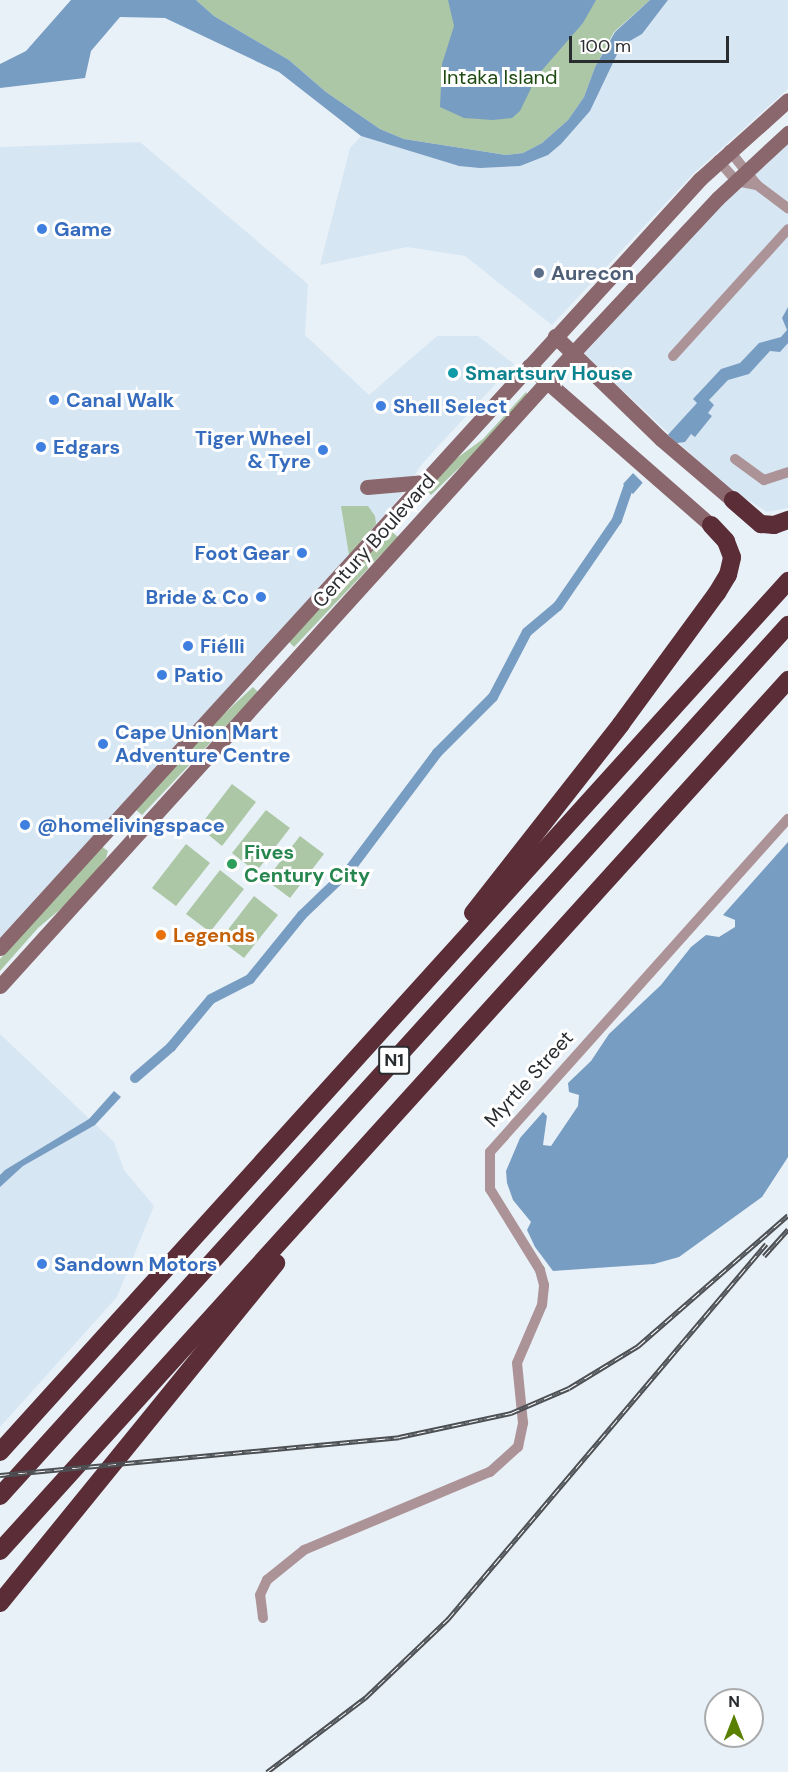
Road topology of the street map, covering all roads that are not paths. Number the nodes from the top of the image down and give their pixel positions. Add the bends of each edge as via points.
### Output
1 (788, 100) edge
2 (788, 133) edge
3 (724, 155) junction
4 (742, 175) junction
5 (788, 208) edge
6 (788, 228) edge
7 (555, 336) junction
8 (573, 353) junction
9 (673, 356) dead end
10 (529, 366) junction
11 (547, 382) junction
12 (735, 459) dead end
13 (788, 472) edge
14 (425, 482) junction
15 (367, 488) dead end
16 (731, 499) joint
17 (788, 520) edge
18 (709, 524) joint
19 (788, 581) edge
20 (788, 625) edge
21 (788, 680) edge
22 (788, 819) edge
23 (0, 948) edge
24 (0, 986) edge
25 (355, 1060) junction
26 (361, 1152) junction
27 (0, 1452) edge
28 (0, 1496) edge
29 (0, 1551) edge
30 (0, 1604) edge
31 (263, 1618) dead end

1 - 3 main road, Century Boulevard
2 - 4 main road, Century Boulevard
3 - 4 street
3 - 7 main road, Century Boulevard
4 - 5 street
4 - 8 main road, Century Boulevard
6 - 9 street
7 - 8 main road
7 - 10 main road, Century Boulevard
8 - 11 main road, Century Boulevard
8 - 16 main road via 661,440
10 - 11 main road
10 - 14 main road, Century Boulevard
11 - 18 main road
11 - 24 main road, Century Boulevard
12 - 13 street via 764,480
14 - 15 main road
14 - 23 main road, Century Boulevard
16 - 17 highway via 761,524
18 - 25 highway via 726,541 732,557 717,593 621,724
19 - 25 highway
20 - 28 highway, N1
21 - 26 highway, N1
22 - 31 street, Myrtle Street via 490,1152 490,1189 540,1270 544,1284 542,1305 517,1363 524,1423 518,1447 490,1472 304,1550 267,1580 260,1595
25 - 27 highway
26 - 29 highway, N1
26 - 30 highway

